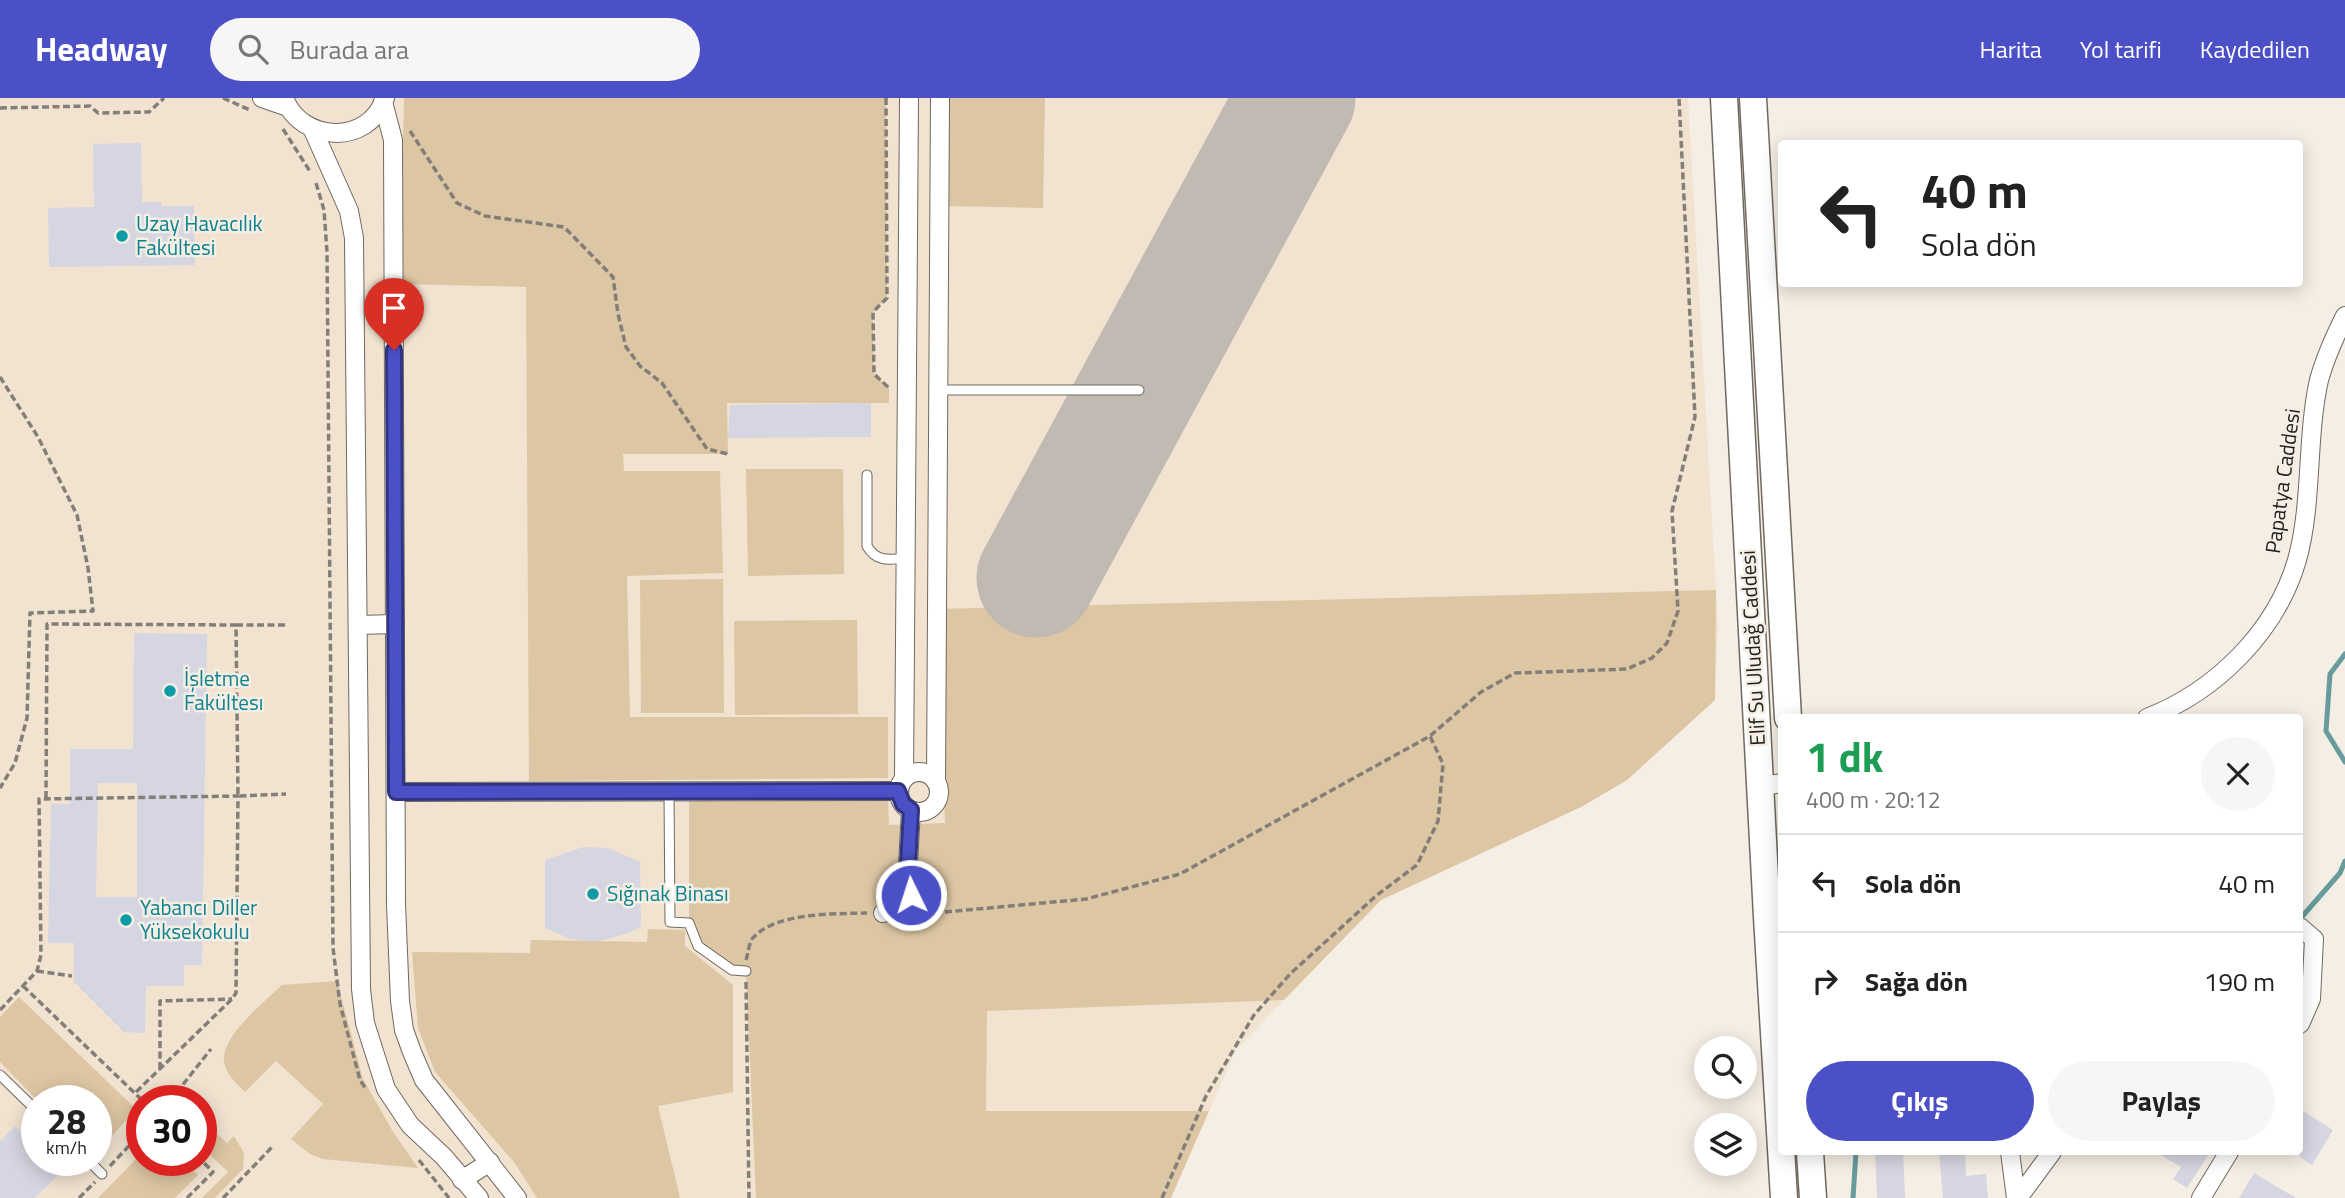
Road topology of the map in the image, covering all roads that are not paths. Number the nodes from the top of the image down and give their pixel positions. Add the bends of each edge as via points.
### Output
1 (909, 98) edge
2 (940, 98) edge
3 (1724, 98) edge
4 (1753, 98) edge
5 (384, 100) edge
6 (259, 106) edge
7 (284, 109) edge
8 (313, 130) junction
9 (2345, 316) edge
10 (907, 389) junction
11 (938, 390) junction
12 (1139, 390) dead end
13 (867, 475) dead end
14 (905, 558) junction
15 (937, 558) junction
16 (395, 624) junction
17 (358, 625) junction
18 (1788, 714) edge
19 (2155, 714) edge
20 (936, 782) junction
21 (901, 785) junction
22 (1771, 785) edge
23 (396, 792) junction
24 (668, 792) junction
25 (911, 810) junction
26 (907, 883) junction
27 (926, 912) road end
28 (883, 913) road end
29 (2303, 930) edge
30 (746, 971) road end
31 (2303, 1017) edge
32 (0, 1075) edge
33 (21, 1095) edge
34 (1778, 1099) edge
35 (1781, 1155) edge
36 (1810, 1155) edge
37 (2010, 1155) edge
38 (2050, 1155) edge
39 (2227, 1155) edge
40 (490, 1162) junction
41 (462, 1180) junction
42 (479, 1198) edge
43 (517, 1198) edge
44 (1784, 1198) edge
45 (1813, 1198) edge
46 (2017, 1198) edge
47 (2201, 1198) edge

1 - 10 street
2 - 11 street
3 - 22 main road, Elif Su Uludağ Caddesi
4 - 18 main road, Elif Su Uludağ Caddesi
5 - 8 street via 361,127 346,133
5 - 16 street via 393,140
6 - 7 street
7 - 8 street
8 - 17 street via 349,211 354,238
9 - 19 street, Papatya Caddesi via 2319,380 2297,560 2281,598 2263,630 2212,681
10 - 11 street
10 - 14 street
11 - 12 lane
11 - 15 street
13 - 14 lane via 867,546 885,560
14 - 15 street
14 - 21 street
15 - 20 street
16 - 17 street
16 - 23 street
17 - 41 street via 365,1023 386,1089 410,1125
20 - 21 street via 921,772 909,774
20 - 25 street via 939,794 933,806 921,812
21 - 24 street
21 - 25 street via 903,804
22 - 34 main road, Elif Su Uludağ Caddesi via 1767,917
23 - 24 street
23 - 40 street via 398,965 404,1030 424,1080
24 - 30 lane via 670,922 689,923 698,946 732,970
25 - 26 street
26 - 27 street
26 - 28 street via 894,905
29 - 31 street via 2314,939 2311,999
32 - 33 lane
35 - 44 main road, Elif Su Uludağ Caddesi
36 - 45 main road
37 - 46 street
38 - 46 street
39 - 47 street
40 - 41 street
40 - 43 street
41 - 42 street

